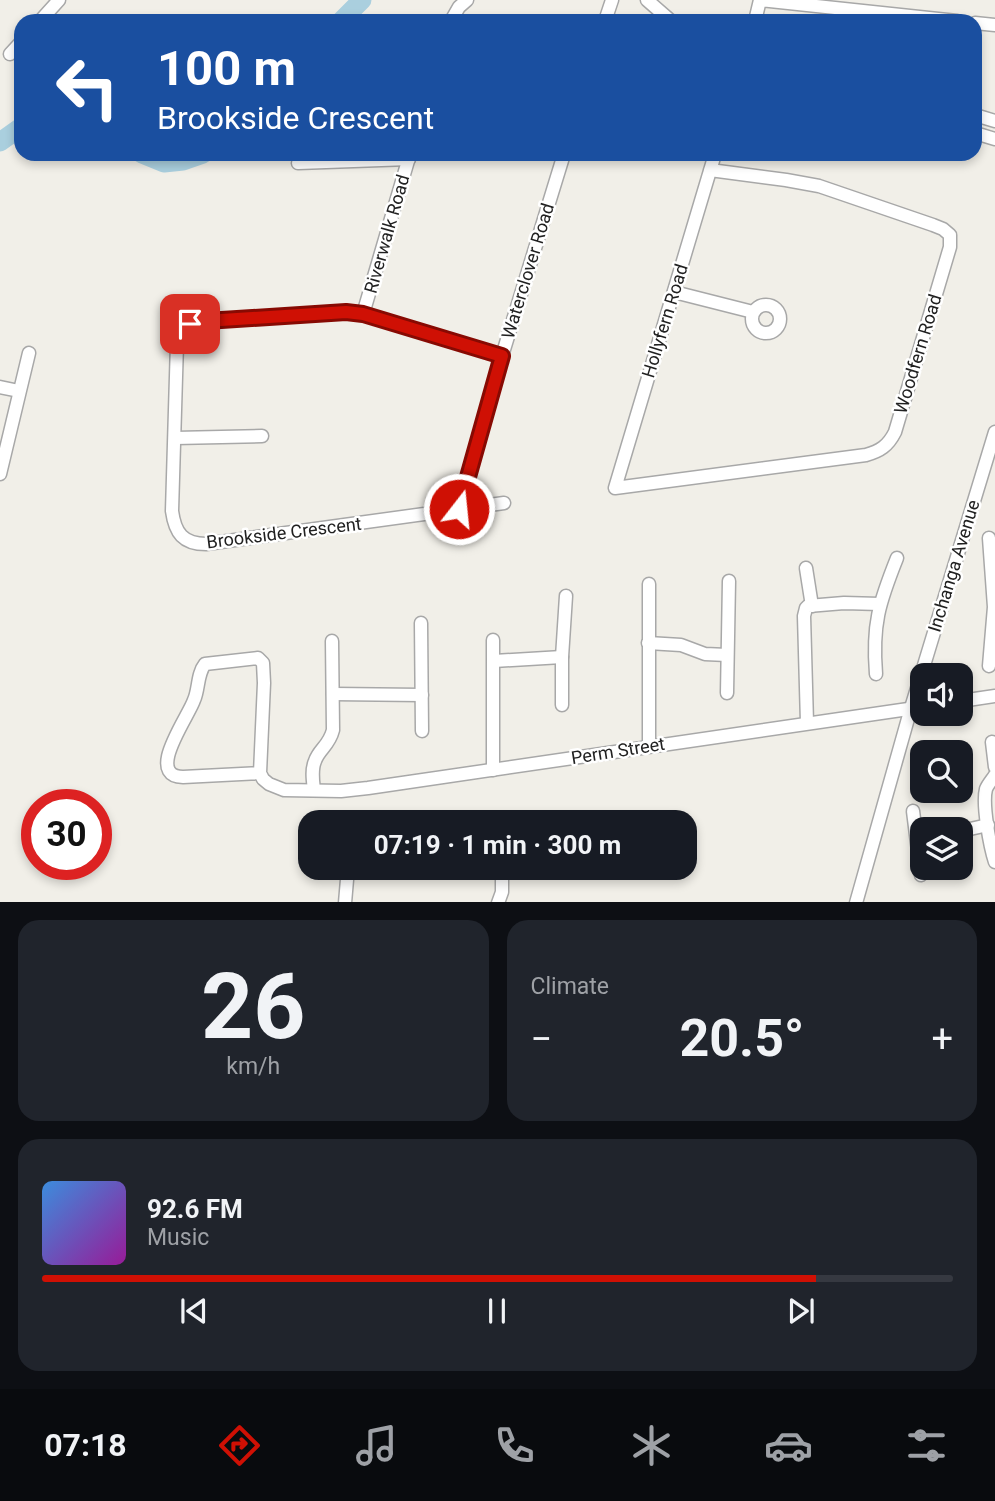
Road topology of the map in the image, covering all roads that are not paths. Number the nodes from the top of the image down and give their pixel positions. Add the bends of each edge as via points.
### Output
1 (59, 0) edge
2 (467, 0) edge
3 (647, 0) edge
4 (760, 0) edge
5 (46, 14) edge
6 (454, 14) edge
7 (663, 14) edge
8 (891, 14) edge
9 (14, 50) edge
10 (10, 54) dead end
11 (335, 161) edge
12 (409, 161) edge
13 (562, 161) edge
14 (713, 161) edge
15 (298, 163) dead end
16 (710, 170) junction
17 (674, 292) junction
18 (753, 312) dead end
19 (363, 314) junction
20 (29, 353) dead end
21 (502, 356) junction
22 (0, 387) edge
23 (19, 391) junction
24 (995, 432) edge
25 (262, 436) dead end
26 (175, 438) junction
27 (0, 474) edge
28 (615, 488) joint
29 (504, 503) dead end
30 (459, 509) junction
31 (989, 538) dead end
32 (897, 558) dead end
33 (806, 568) dead end
34 (729, 581) dead end
35 (649, 584) dead end
36 (566, 596) dead end
37 (880, 604) junction
38 (812, 606) junction
39 (995, 607) edge
40 (421, 623) dead end
41 (493, 639) dead end
42 (332, 641) dead end
43 (648, 643) junction
44 (727, 655) junction
45 (562, 657) junction
46 (494, 661) junction
47 (930, 663) edge
48 (989, 666) dead end
49 (876, 674) dead end
50 (727, 693) dead end
51 (333, 694) junction
52 (422, 695) junction
53 (995, 695) edge
54 (973, 699) edge
55 (562, 705) dead end
56 (910, 709) edge
57 (807, 723) junction
58 (911, 726) edge
59 (422, 731) dead end
60 (992, 742) dead end
61 (649, 746) junction
62 (995, 767) edge
63 (493, 770) junction
64 (260, 773) junction
65 (995, 775) edge
66 (314, 790) junction
67 (913, 811) dead end
68 (914, 817) edge
69 (988, 825) junction
70 (973, 828) edge
71 (995, 862) edge
72 (347, 880) edge
73 (502, 880) edge
74 (345, 902) edge
75 (498, 902) edge
76 (856, 902) edge

1 - 5 street
2 - 6 street
3 - 7 street
4 - 8 street
9 - 10 street
11 - 15 street
12 - 19 street, Riverwalk Road
13 - 21 street, Waterclover Road
14 - 16 street, Hollyfern Road
16 - 17 street, Hollyfern Road
16 - 28 street, Woodfern Road via 819,186 948,232 950,247 915,366 895,432 876,453
17 - 18 street
17 - 28 street, Hollyfern Road
19 - 21 street, Brookside Crescent
19 - 26 street, Brookside Crescent via 338,311 186,326 177,344
20 - 23 street
21 - 30 street, Waterclover Road
22 - 23 street
23 - 27 street
24 - 47 street, Inchanga Avenue
25 - 26 street
26 - 30 street, Brookside Crescent via 173,519 184,538 195,543
29 - 30 street, Brookside Crescent
31 - 39 street
32 - 37 street
33 - 38 street
34 - 44 street
35 - 43 street
36 - 45 street
37 - 38 street
37 - 49 street via 874,637
38 - 57 street via 804,616
39 - 48 street
40 - 52 street
41 - 46 street
42 - 51 street
43 - 44 street
43 - 61 street
44 - 50 street
45 - 46 street
45 - 55 street
46 - 63 street
51 - 52 street
51 - 66 street via 332,730 314,763
52 - 59 street
53 - 54 street
56 - 57 street, Perm Street
57 - 61 street, Perm Street
58 - 76 street, Inchanga Avenue
60 - 62 street
61 - 63 street, Perm Street
63 - 66 street, Perm Street via 356,789
64 - 64 street via 183,777 169,771 172,743 193,704 205,664 258,659 263,663
64 - 66 street, Perm Street via 284,790
65 - 69 street via 985,795
67 - 68 street
69 - 70 street
69 - 71 street
72 - 74 street
73 - 75 street

